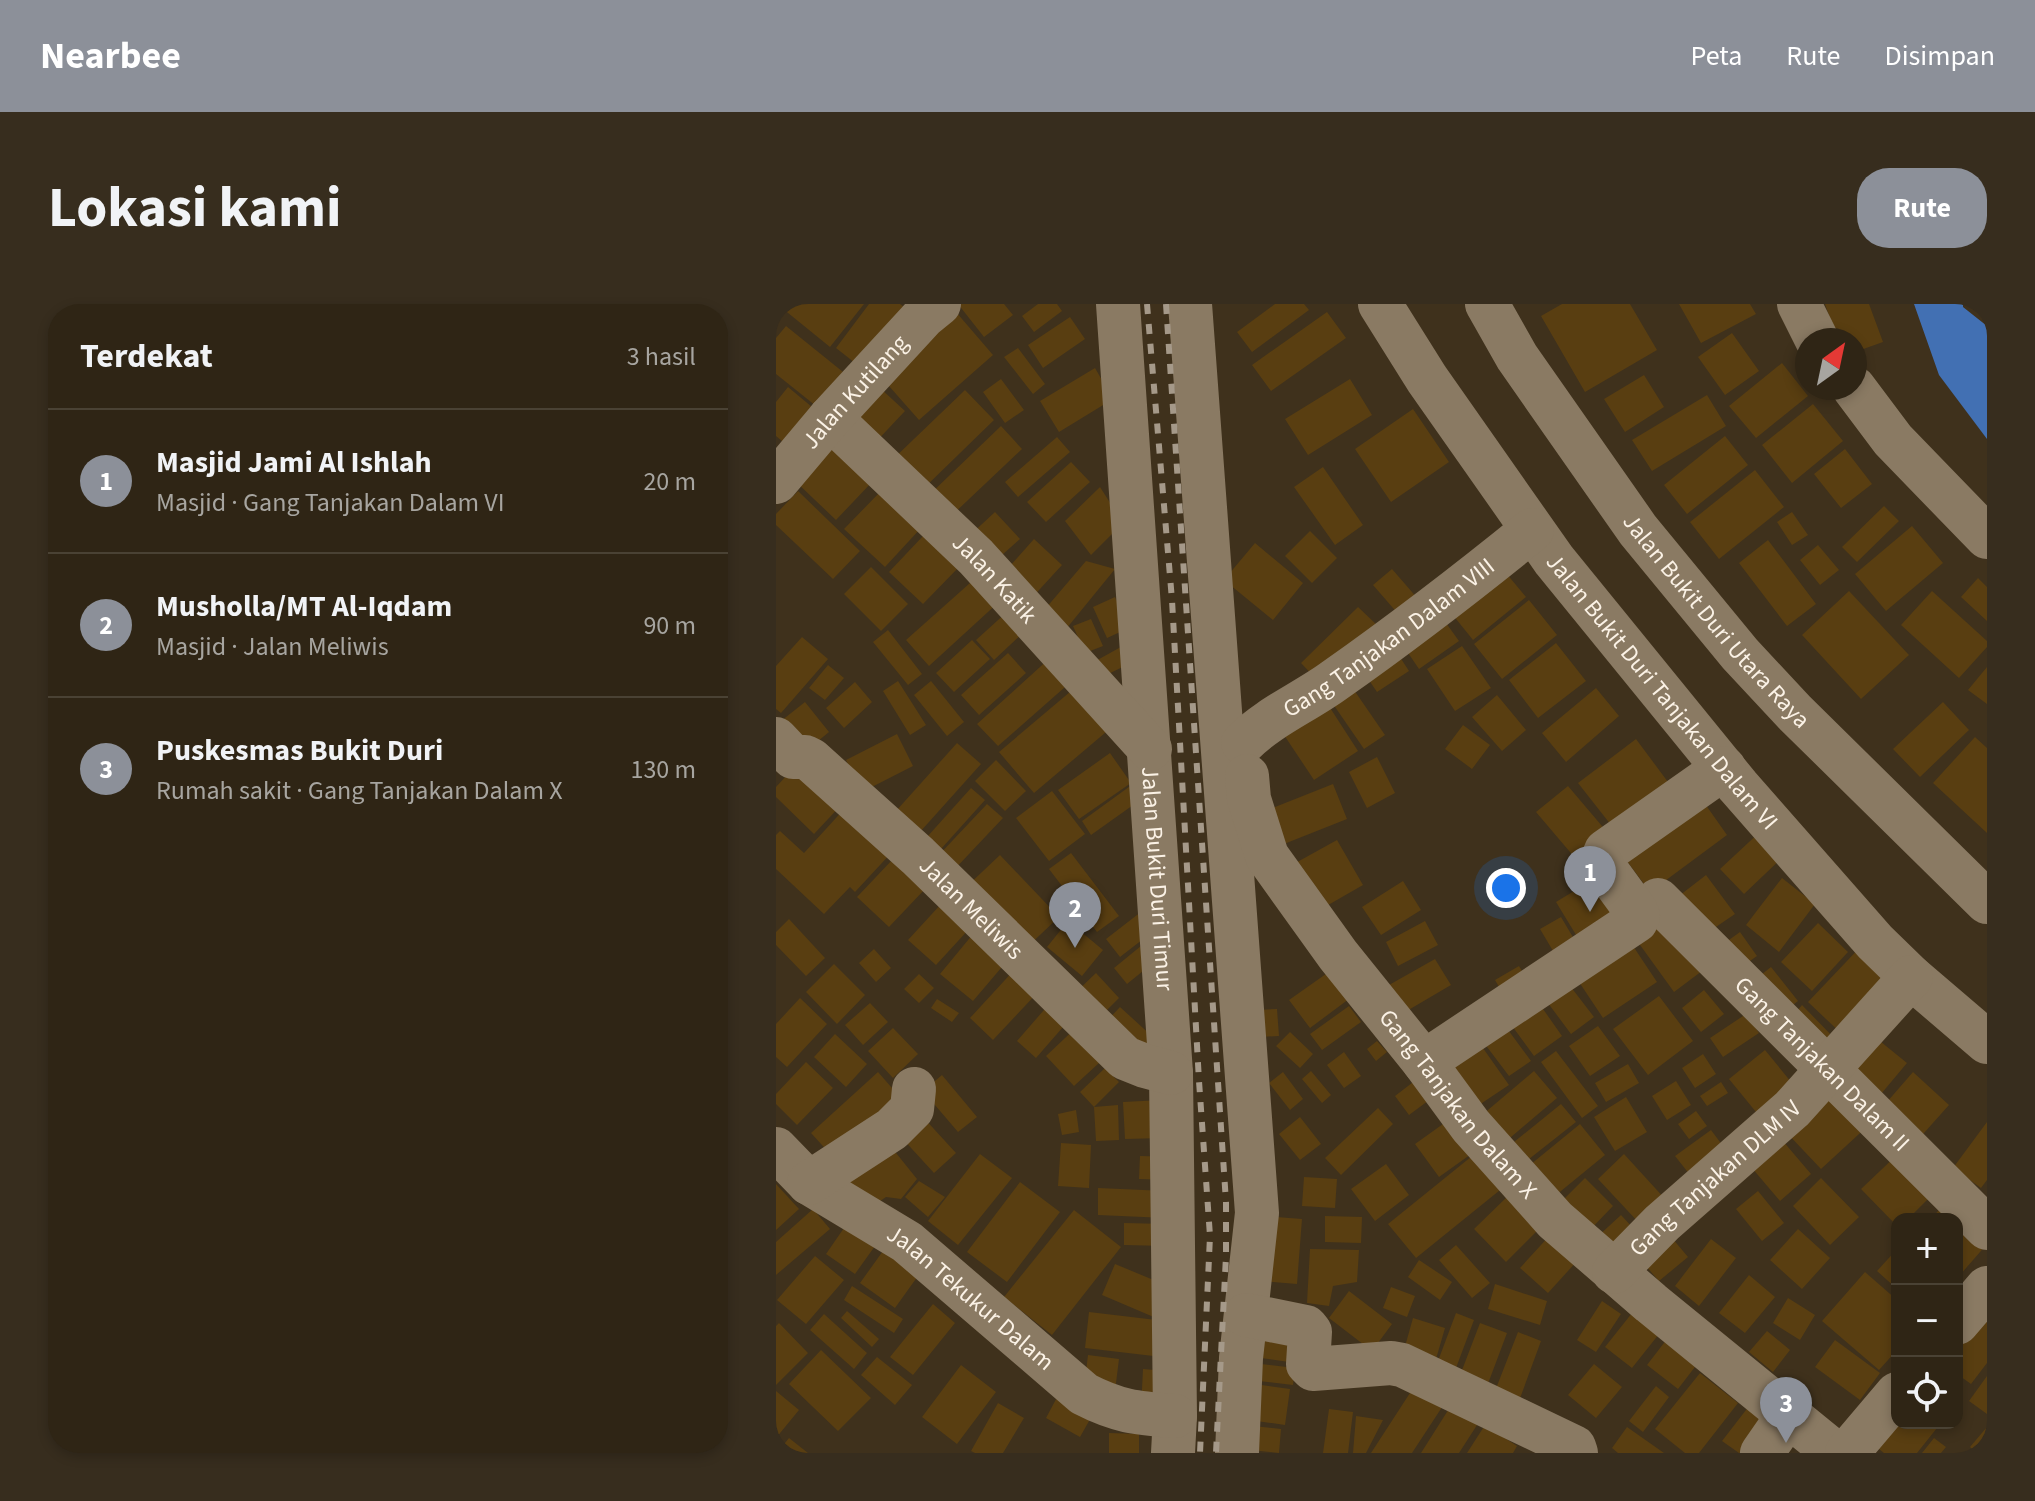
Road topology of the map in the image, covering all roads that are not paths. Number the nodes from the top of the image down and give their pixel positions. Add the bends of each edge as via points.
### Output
1 (1118, 304) edge
2 (1190, 304) edge
3 (1380, 304) edge
4 (1487, 304) edge
5 (1799, 304) edge
6 (924, 308) edge
7 (1811, 328) edge
8 (1863, 400) edge
9 (830, 418) junction
10 (776, 482) edge
11 (1532, 530) junction
12 (1987, 537) edge
13 (1232, 737) junction
14 (776, 739) edge
15 (1150, 749) junction
16 (1724, 768) junction
17 (1658, 900) dead end
18 (1987, 902) edge
19 (1911, 977) junction
20 (1987, 1042) edge
21 (1424, 1062) junction
22 (1828, 1070) junction
23 (1171, 1073) junction
24 (914, 1089) dead end
25 (776, 1149) edge
26 (809, 1183) junction
27 (1987, 1228) edge
28 (1614, 1272) junction
29 (1987, 1288) edge
30 (1246, 1315) junction
31 (1963, 1316) edge
32 (1891, 1401) edge
33 (1789, 1414) junction
34 (1174, 1435) edge
35 (1578, 1451) edge
36 (1237, 1453) edge
37 (1762, 1453) edge
38 (1835, 1453) edge
39 (1847, 1453) edge

1 - 15 street, Jalan Bukit Duri Timur
2 - 13 street
3 - 11 street, Jalan Bukit Duri Tanjakan Dalam VI
4 - 18 street, Jalan Bukit Duri Utara Raya via 1517,357 1638,530 1740,654
5 - 7 street
6 - 9 street, Jalan Kutilang
8 - 12 street via 1893,440
9 - 10 street, Jalan Kutilang
9 - 15 street, Jalan Katik via 976,557
11 - 13 street, Gang Tanjakan Dalam VIII via 1330,684 1258,728
11 - 16 street, Jalan Bukit Duri Tanjakan Dalam VI
13 - 21 street, Gang Tanjakan Dalam X via 1267,856
13 - 30 street via 1257,1213
14 - 23 street, Jalan Meliwis via 793,757 811,760 918,856 1125,1058
15 - 23 street, Jalan Bukit Duri Timur
16 - 19 street, Jalan Bukit Duri Tanjakan Dalam VI
16 - 21 street via 1603,856 1601,863 1636,911 1636,921
17 - 22 street, Gang Tanjakan Dalam II
19 - 20 street, Jalan Bukit Duri Tanjakan Dalam VI
19 - 22 street, Gang Tanjakan DLM IV
21 - 28 street, Gang Tanjakan Dalam X via 1471,1126 1555,1220
22 - 27 street, Gang Tanjakan Dalam II
22 - 28 street, Gang Tanjakan DLM IV
23 - 34 street, Jalan Bukit Duri Timur
24 - 26 street via 912,1109 892,1129
25 - 26 street, Jalan Tekukur Dalam
26 - 34 street, Jalan Tekukur Dalam via 907,1242 1084,1394
28 - 33 street, Gang Tanjakan Dalam X
29 - 31 street
30 - 35 street via 1306,1327 1308,1364 1313,1369 1402,1365
30 - 36 street
32 - 39 street
33 - 37 street
33 - 38 street, Gang Tanjakan Dalam X

